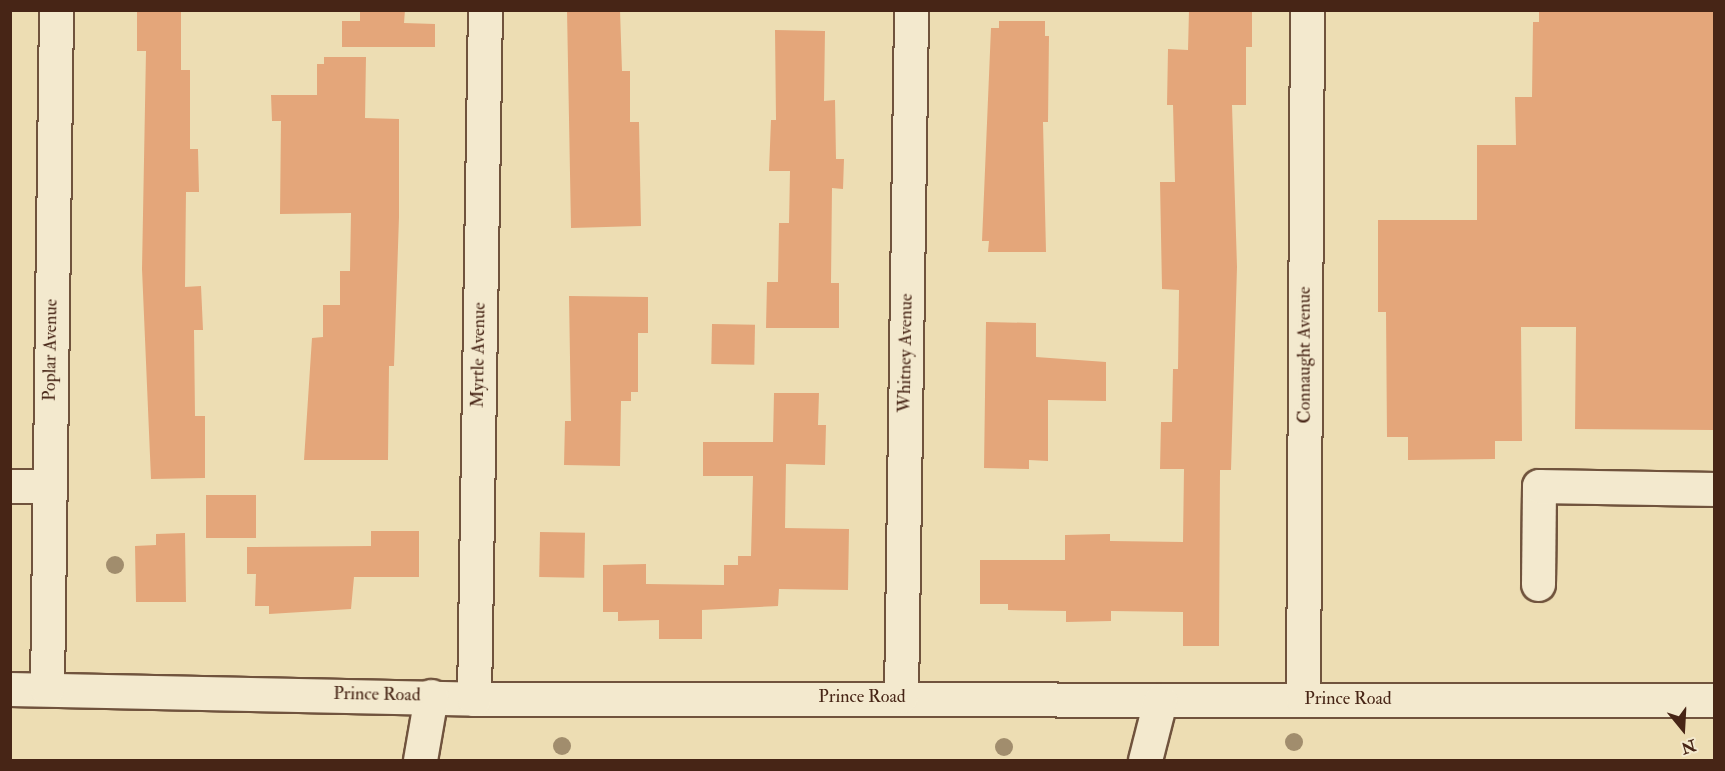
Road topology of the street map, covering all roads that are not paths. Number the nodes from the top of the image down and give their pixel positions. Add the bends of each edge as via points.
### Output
1 (56, 10) edge
2 (485, 10) edge
3 (911, 10) edge
4 (1307, 10) edge
5 (10, 486) edge
6 (49, 486) junction
7 (1714, 489) edge
8 (1538, 584) dead end
9 (10, 689) edge
10 (47, 689) junction
11 (431, 696) junction
12 (901, 696) junction
13 (474, 699) junction
14 (1303, 699) junction
15 (1714, 700) edge
16 (1160, 701) junction
17 (420, 760) edge
18 (1145, 760) edge

1 - 6 street, Poplar Avenue
2 - 13 street, Myrtle Avenue
3 - 12 street, Whitney Avenue
4 - 14 street, Connaught Avenue
5 - 6 street
6 - 10 street, Poplar Avenue
7 - 8 street via 1539,486
9 - 10 street, Prince Road
10 - 11 street, Prince Road
11 - 13 street, Prince Road
11 - 17 street
12 - 13 street, Prince Road
12 - 16 street, Prince Road
14 - 15 street, Prince Road
14 - 16 street, Prince Road
16 - 18 street

